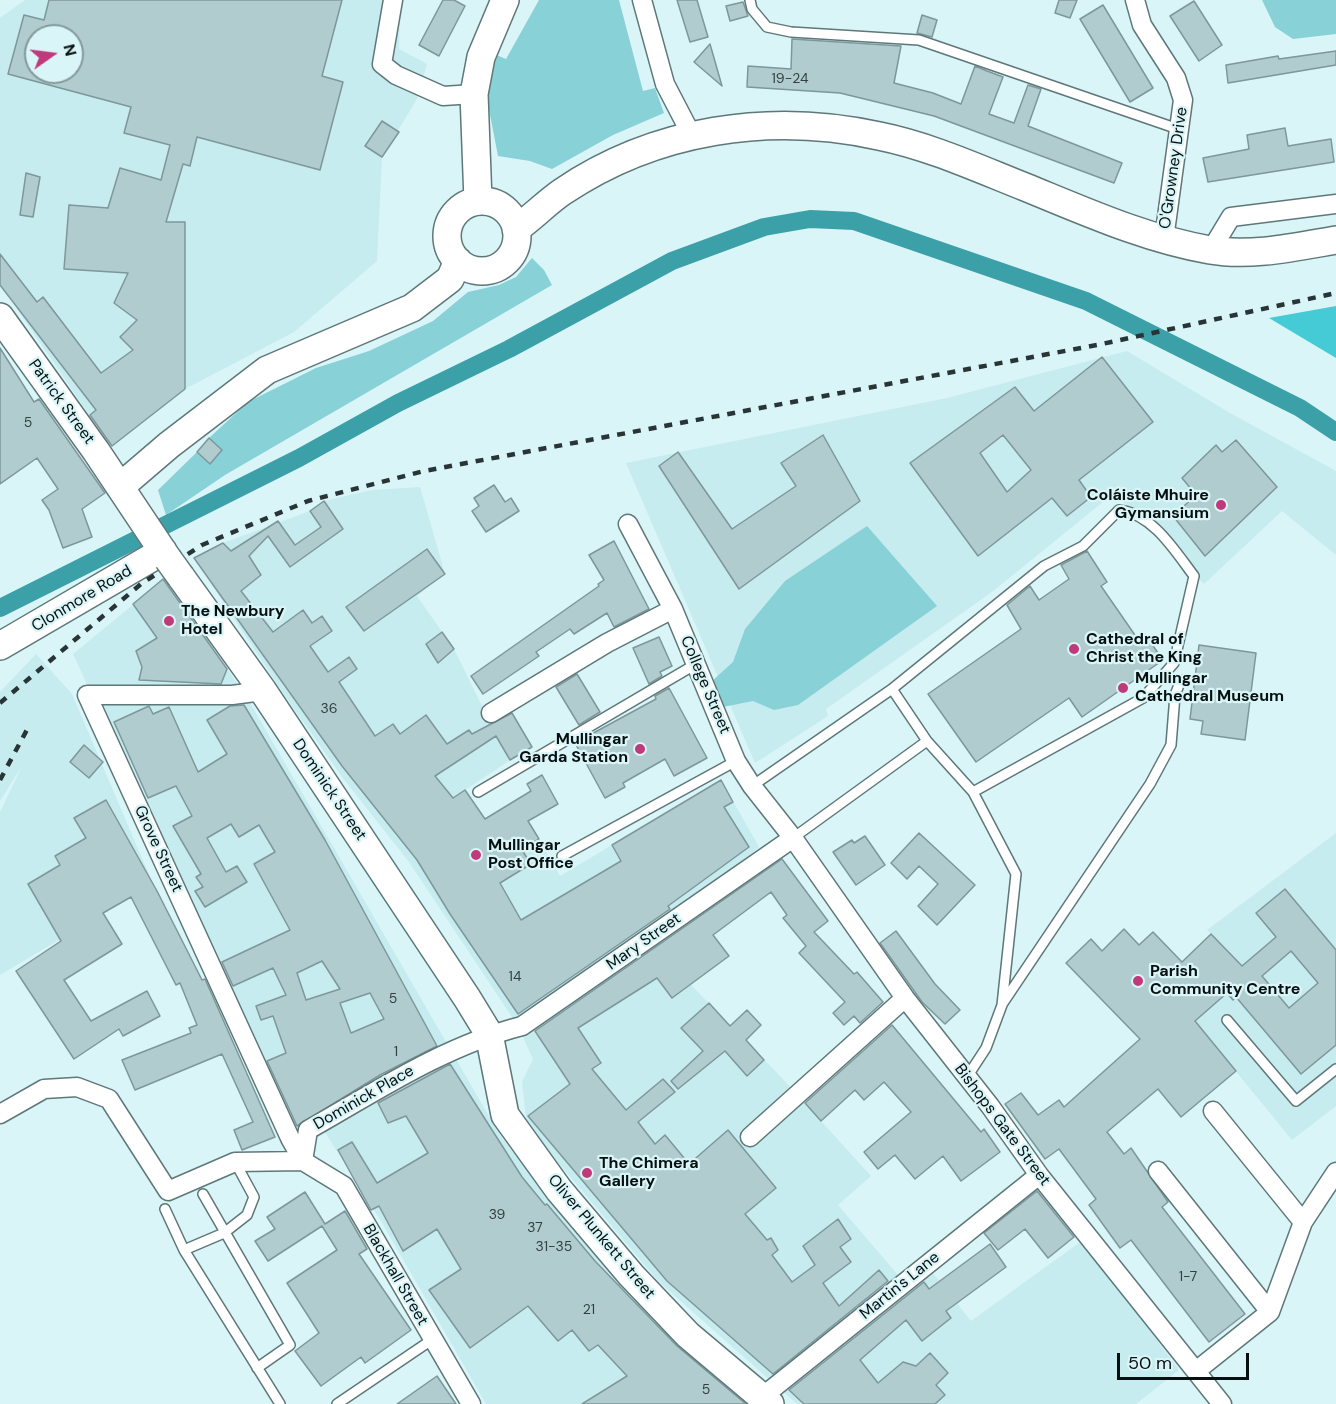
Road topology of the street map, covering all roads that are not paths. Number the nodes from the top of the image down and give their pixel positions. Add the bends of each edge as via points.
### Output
1 (393, 0) edge
2 (506, 0) edge
3 (642, 0) edge
4 (750, 0) edge
5 (1136, 0) edge
6 (474, 94) junction
7 (1178, 129) junction
8 (691, 134) junction
9 (478, 201) junction
10 (1336, 204) edge
11 (516, 229) junction
12 (1164, 239) junction
13 (1336, 240) edge
14 (1204, 248) junction
15 (458, 261) junction
16 (0, 317) edge
17 (120, 487) junction
18 (628, 524) dead end
19 (169, 559) junction
20 (673, 609) junction
21 (0, 646) edge
22 (696, 664) junction
23 (1181, 680) dead end
24 (892, 689) junction
25 (262, 691) junction
26 (491, 713) dead end
27 (927, 741) junction
28 (736, 761) junction
29 (752, 786) junction
30 (478, 792) dead end
31 (973, 792) junction
32 (793, 838) junction
33 (562, 856) dead end
34 (904, 998) junction
35 (1002, 1005) junction
36 (1227, 1020) dead end
37 (489, 1034) junction
38 (1336, 1069) edge
39 (966, 1078) junction
40 (1213, 1111) dead end
41 (0, 1114) edge
42 (750, 1137) dead end
43 (303, 1161) junction
44 (235, 1162) junction
45 (1158, 1171) dead end
46 (1336, 1172) edge
47 (1039, 1175) junction
48 (203, 1194) dead end
49 (165, 1209) dead end
50 (1303, 1222) junction
51 (224, 1233) junction
52 (184, 1250) junction
53 (1270, 1312) junction
54 (432, 1339) junction
55 (257, 1368) junction
56 (1196, 1371) junction
57 (766, 1400) edge
58 (280, 1404) edge
59 (337, 1404) edge
60 (471, 1404) edge
61 (1221, 1404) edge

1 - 6 street via 382,64 396,75 443,96
2 - 6 street via 481,57
3 - 8 street via 666,84
4 - 7 lane via 752,9 767,27 919,40
5 - 7 street, O'Growney Drive via 1142,25 1176,78 1183,100
6 - 9 street
7 - 12 street, O'Growney Drive
8 - 11 street via 610,165 561,192
8 - 12 street via 744,126 817,125 880,136 946,156
9 - 11 street via 500,206
9 - 15 street via 466,204 450,222 448,243
10 - 14 street via 1231,217
11 - 15 street via 513,251 498,266 476,270
12 - 14 street
13 - 14 street via 1274,251
15 - 17 street via 450,279 412,308 267,370
16 - 17 street, Patrick Street
17 - 19 street, Dominick Street
18 - 20 street, College Street
19 - 21 street, Clonmore Road
19 - 25 street, Dominick Street
20 - 22 street, College Street
20 - 26 street via 607,643
22 - 28 street, College Street
22 - 30 lane
23 - 35 lane via 1175,695 1171,746 1150,784
24 - 27 lane
24 - 29 lane
24 - 31 lane via 1044,566 1083,546 1119,510 1136,512 1168,541 1194,576 1174,663 1143,698
25 - 37 street, Dominick Street
25 - 43 street, Grove Street via 232,695 87,695
27 - 31 lane
27 - 32 lane
28 - 29 street, College Street
28 - 33 lane
29 - 32 street, College Street
31 - 35 lane via 1016,874
32 - 34 street, Bishops Gate Street
32 - 37 street, Mary Street via 522,1026
34 - 39 street, Bishops Gate Street
34 - 42 street
35 - 39 lane via 986,1048
36 - 38 lane via 1296,1101
37 - 43 street, Dominick Place via 444,1053 308,1130
37 - 57 street, Oliver Plunkett Street via 505,1115 559,1190 688,1335
39 - 47 street, Bishops Gate Street
40 - 50 street
41 - 44 street via 44,1089 77,1086 109,1099 168,1191
43 - 44 street
43 - 54 street, Blackhall Street via 344,1186
44 - 51 lane via 254,1197 247,1215
45 - 53 street
46 - 50 street
47 - 56 street, Bishops Gate Street
47 - 57 street, Martin's Lane
48 - 51 lane
49 - 52 lane
50 - 53 street
51 - 52 lane
51 - 55 lane via 290,1345
52 - 55 lane
53 - 56 street
54 - 59 lane
54 - 60 street, Blackhall Street
55 - 58 lane
56 - 61 street, Bishops Gate Street

